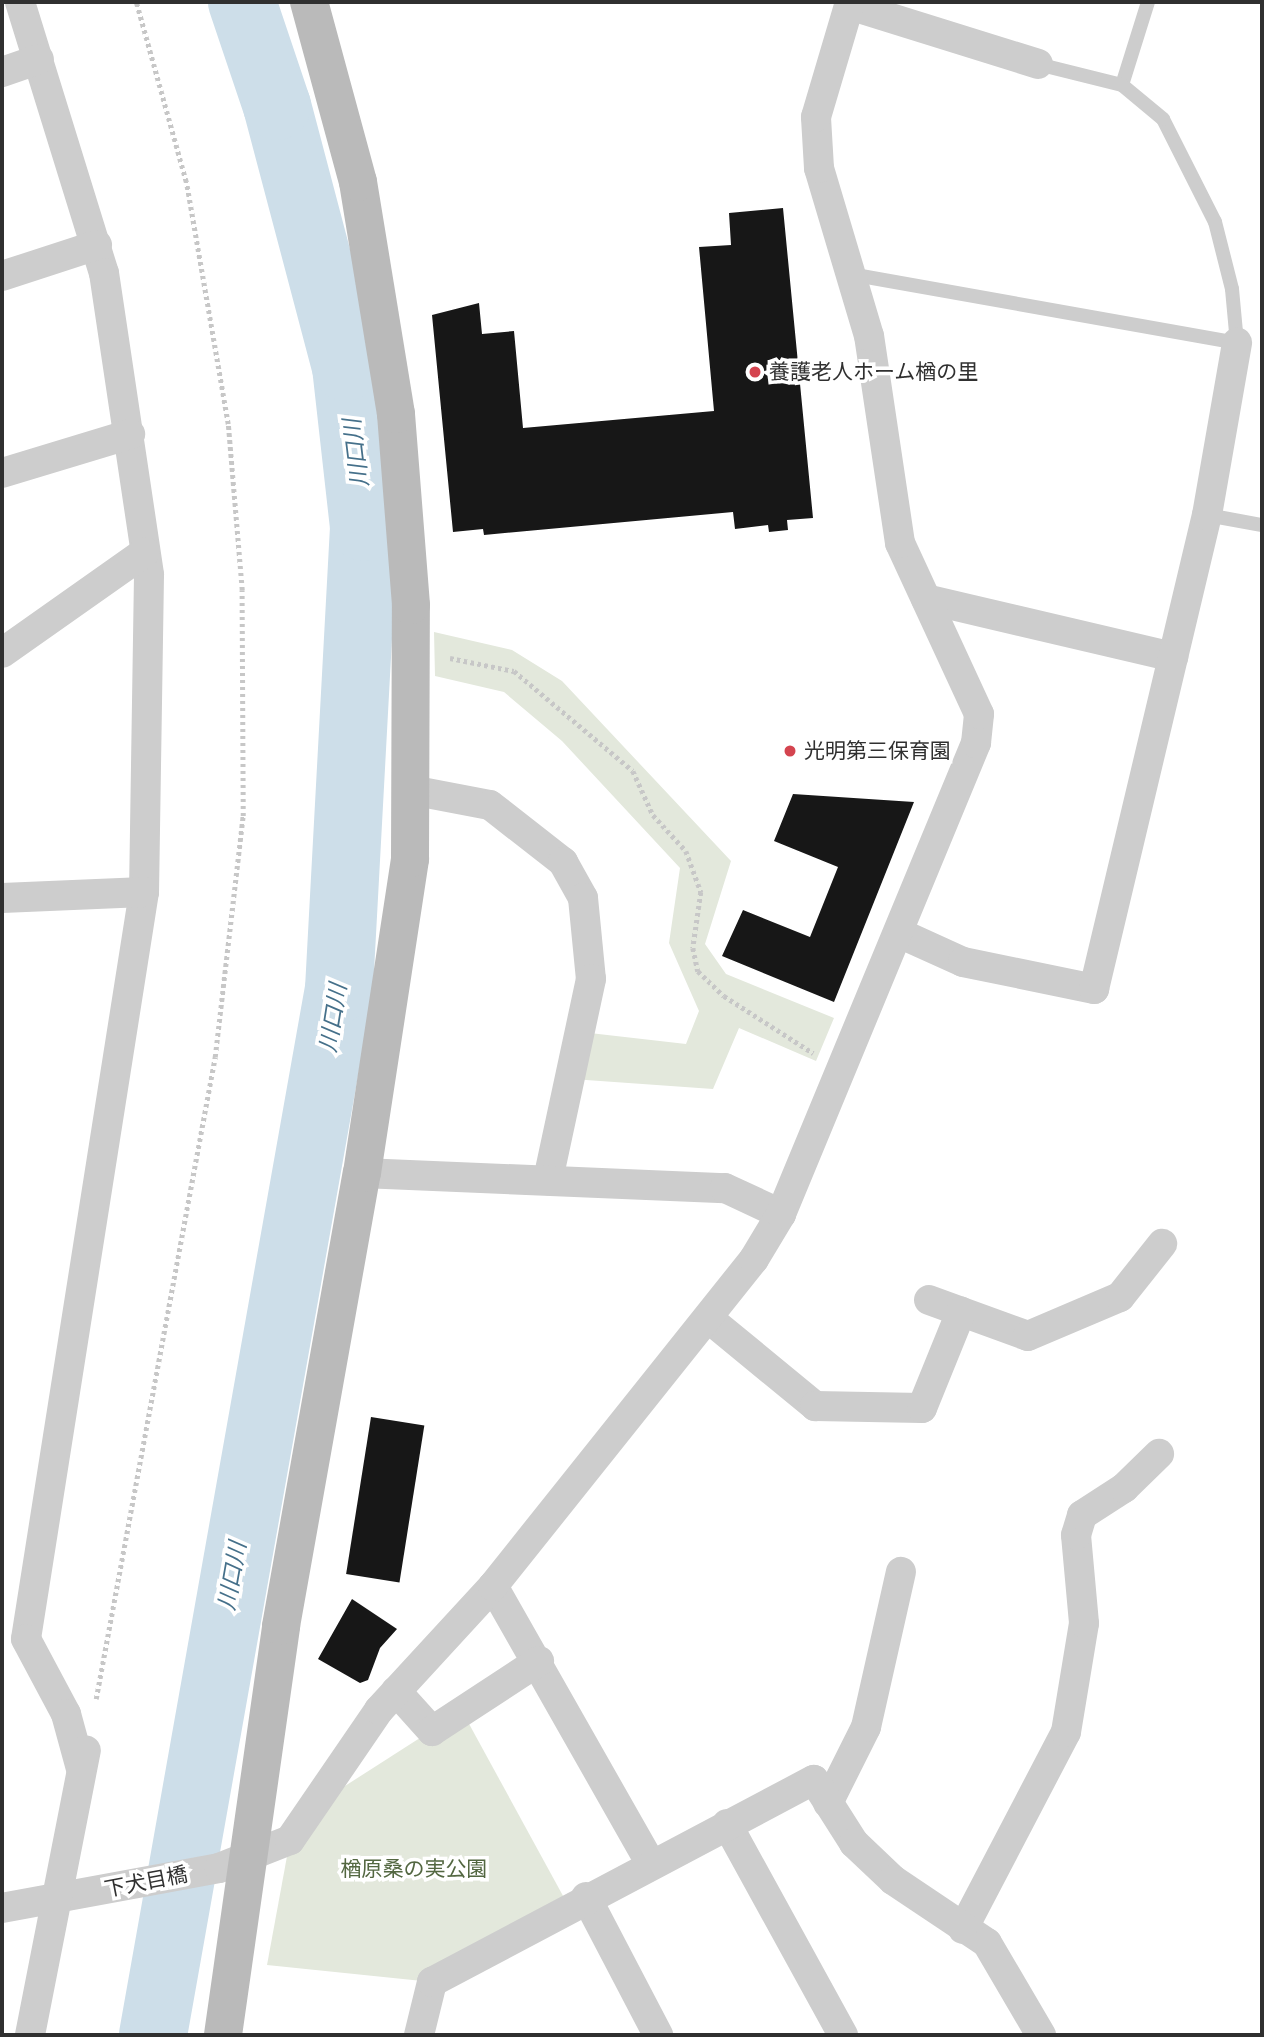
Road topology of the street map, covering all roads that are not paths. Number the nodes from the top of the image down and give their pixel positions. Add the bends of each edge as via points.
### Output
1 (20, 2) edge
2 (309, 2) edge
3 (1148, 2) edge
4 (849, 4) edge
5 (39, 59) junction
6 (1038, 64) joint
7 (2, 72) edge
8 (1122, 85) junction
9 (97, 245) junction
10 (849, 274) junction
11 (2, 276) edge
12 (1237, 343) junction
13 (130, 434) junction
14 (2, 472) edge
15 (1207, 516) junction
16 (1262, 525) edge
17 (145, 552) junction
18 (926, 599) junction
19 (2, 653) edge
20 (1173, 657) junction
21 (411, 790) junction
22 (144, 892) junction
23 (2, 898) edge
24 (899, 933) junction
25 (362, 1173) junction
26 (548, 1180) junction
27 (782, 1214) junction
28 (1161, 1244) dead end
29 (929, 1300) dead end
30 (961, 1312) junction
31 (708, 1318) junction
32 (1159, 1454) dead end
33 (901, 1572) dead end
34 (494, 1586) junction
35 (14, 1635) edge
36 (540, 1661) junction
37 (396, 1691) junction
38 (90, 1730) road end
39 (81, 1769) junction
40 (828, 1803) junction
41 (727, 1824) junction
42 (650, 1862) junction
43 (235, 1863) junction
44 (64, 1897) junction
45 (586, 1897) junction
46 (2, 1908) edge
47 (963, 1929) junction
48 (30, 2035) edge
49 (223, 2035) edge
50 (419, 2035) edge
51 (658, 2035) edge
52 (843, 2035) edge
53 (1041, 2035) edge

1 - 5 street
2 - 21 street via 358,183 395,401 411,605
3 - 8 lane
4 - 6 street
4 - 10 street, 下犬目橋 via 816,117 820,168
5 - 7 street
5 - 9 street
6 - 8 lane
8 - 12 lane via 1163,119 1215,222 1232,289
9 - 11 street
9 - 13 street
10 - 12 lane
10 - 18 street, 下犬目橋 via 869,335 900,543
12 - 15 street
13 - 14 street
13 - 17 street
15 - 16 lane
15 - 20 street
17 - 19 street
17 - 22 street
18 - 20 street
18 - 24 street, 下犬目橋 via 979,714 976,743
20 - 24 street via 1094,989 963,962
21 - 25 street via 404,923
21 - 26 street via 490,805 563,862 583,898 591,979
22 - 23 street
22 - 35 street
24 - 27 street, 下犬目橋
25 - 26 street
25 - 43 street
26 - 27 street via 725,1188
27 - 31 street, 下犬目橋
28 - 30 street via 1120,1297 1028,1336
29 - 30 street
30 - 31 street via 922,1408 816,1406
31 - 34 street, 下犬目橋
32 - 47 street via 1124,1489 1082,1515 1076,1535 1084,1623 1066,1732
33 - 40 street via 866,1727
34 - 36 street
34 - 37 street, 下犬目橋
35 - 39 street via 66,1714
36 - 37 street via 432,1731
36 - 42 street
37 - 43 street, 下犬目橋 via 290,1840
38 - 39 street
39 - 44 street
40 - 41 street via 814,1780
40 - 47 street via 854,1843 893,1880
41 - 42 street
41 - 52 street
42 - 45 street
43 - 44 street, 下犬目橋
43 - 49 street
44 - 46 street, 下犬目橋
44 - 48 street
45 - 50 street via 432,1982
45 - 51 street
47 - 53 street via 987,1943

